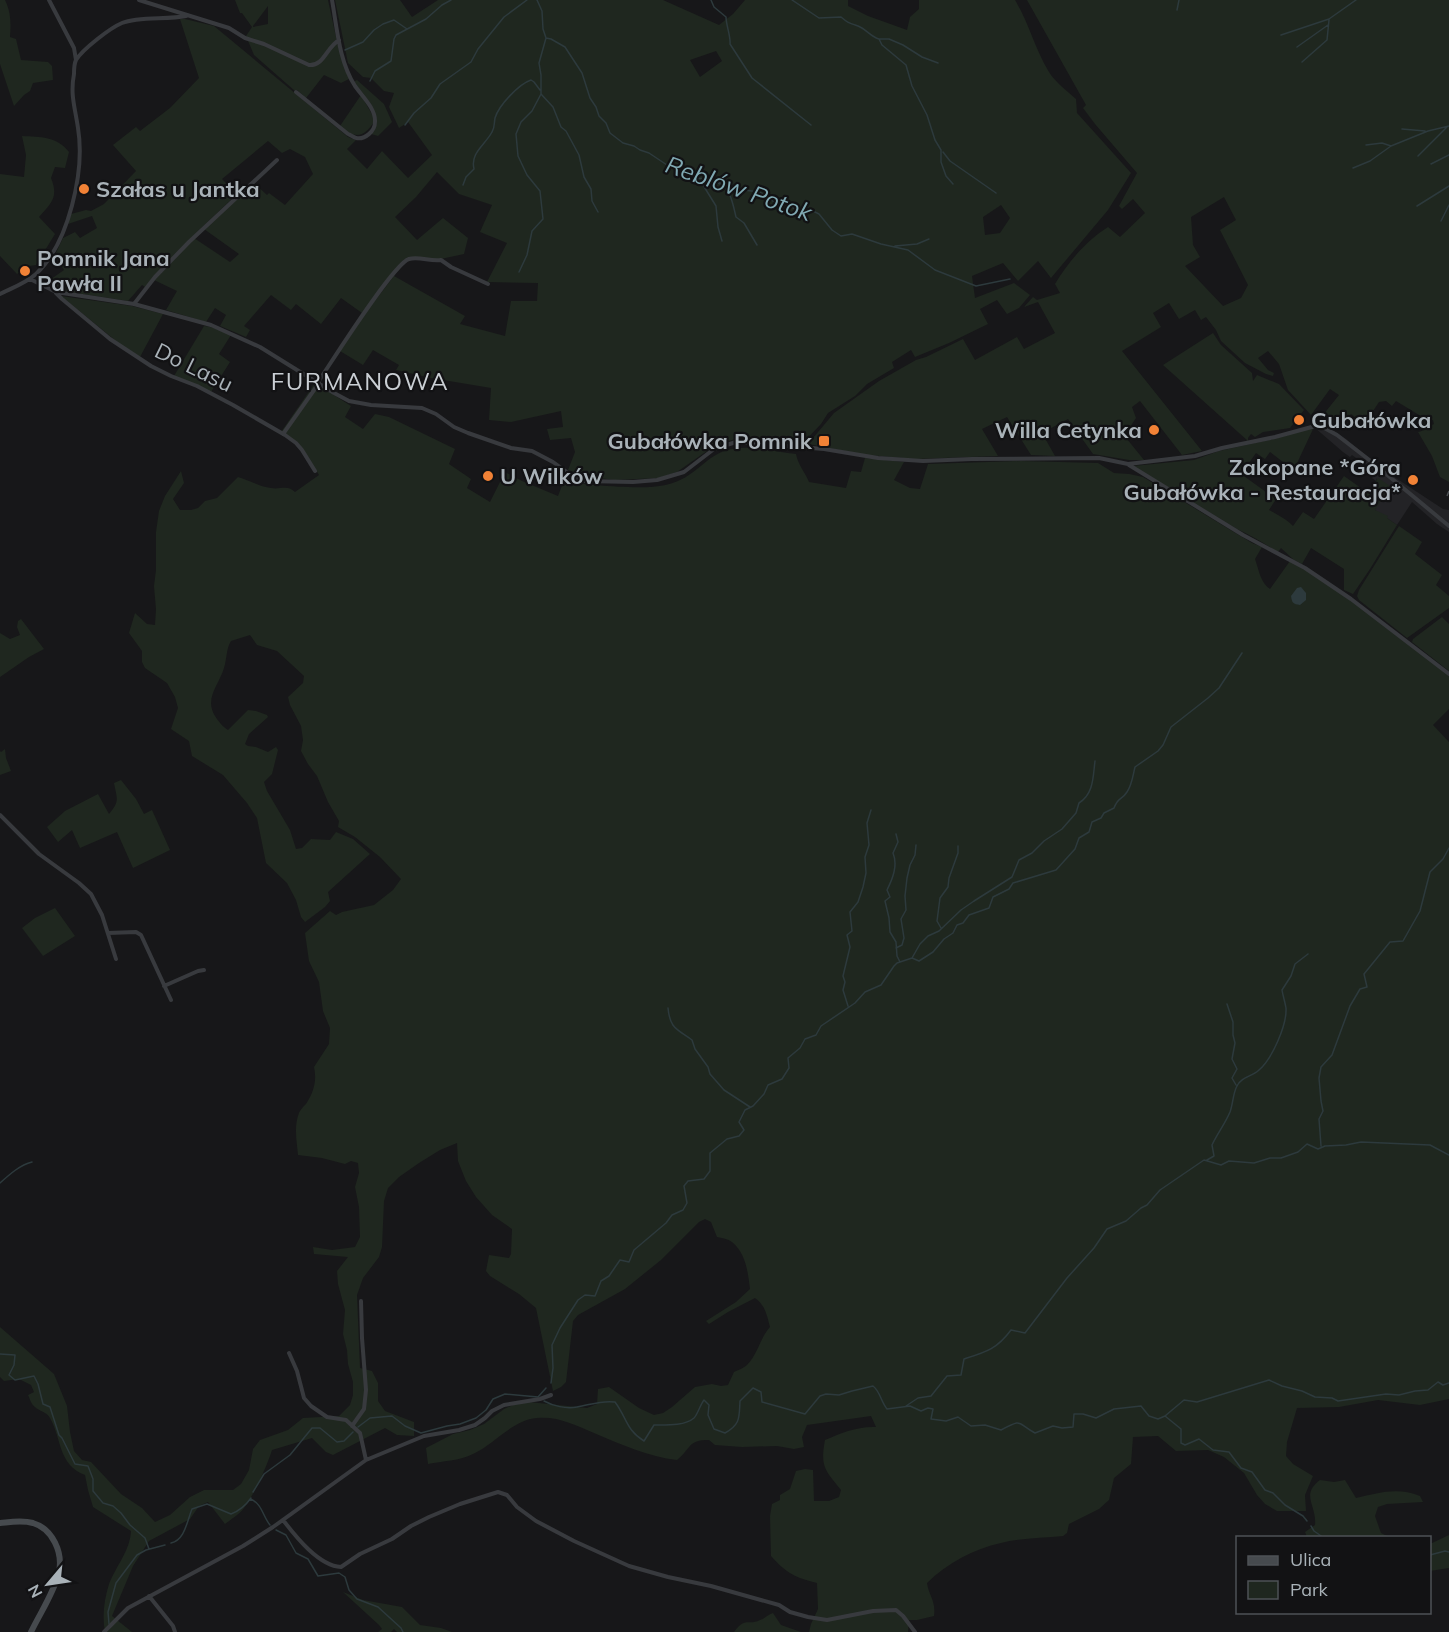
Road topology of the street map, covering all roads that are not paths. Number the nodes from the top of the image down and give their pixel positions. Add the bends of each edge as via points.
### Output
1 (139, 0) edge
2 (332, 0) edge
3 (50, 1) edge
4 (186, 16) junction
5 (339, 40) junction
6 (76, 61) junction
7 (296, 92) dead end
8 (277, 160) dead end
9 (30, 279) junction
10 (488, 284) dead end
11 (56, 292) junction
12 (0, 294) edge
13 (135, 304) junction
14 (318, 383) junction
15 (283, 434) junction
16 (1128, 464) junction
17 (315, 471) dead end
18 (1449, 526) edge
19 (1449, 674) edge
20 (0, 815) edge
21 (108, 933) junction
22 (116, 959) dead end
23 (204, 970) dead end
24 (164, 986) junction
25 (171, 1000) dead end
26 (361, 1301) dead end
27 (289, 1353) dead end
28 (551, 1395) dead end
29 (352, 1426) junction
30 (366, 1460) junction
31 (283, 1520) junction
32 (0, 1523) edge
33 (148, 1596) junction
34 (31, 1632) edge
35 (104, 1632) edge
36 (175, 1632) edge
37 (915, 1632) edge

1 - 4 street
2 - 5 street
3 - 6 street via 74,48
4 - 5 street via 229,28 309,66 320,63 330,46
4 - 6 street via 124,22 96,40
5 - 7 street via 353,83 374,113 372,132 362,138 348,134
6 - 9 street via 71,89 79,131 77,179 58,244
8 - 13 street via 189,242
9 - 11 street
9 - 12 street
10 - 14 street via 441,260 409,259 380,292
11 - 13 street
11 - 15 street, Do Lasu via 131,353
13 - 14 street via 231,333
14 - 15 street
14 - 16 street via 349,400 422,408 468,433 531,451 585,481 657,480 684,472 714,449 736,442 923,461 1099,458
15 - 17 street, Do Lasu via 296,443
16 - 18 street via 1195,456 1319,425 1368,459
16 - 19 street via 1305,568
20 - 21 street via 43,857 88,891
21 - 22 street
21 - 24 street via 141,935
23 - 24 street
24 - 25 street
26 - 29 street via 366,1390 364,1409
27 - 29 street via 304,1398 327,1417 346,1420
28 - 30 street via 504,1405 475,1425 424,1436
29 - 30 street via 360,1433
30 - 31 street
31 - 33 street via 243,1546
31 - 37 street via 317,1557 341,1568 429,1517 486,1494 502,1492 537,1521 629,1566 779,1605 817,1619 896,1610
32 - 34 street via 32,1522 49,1534 58,1550 58,1576
33 - 35 street via 128,1608
33 - 36 street

